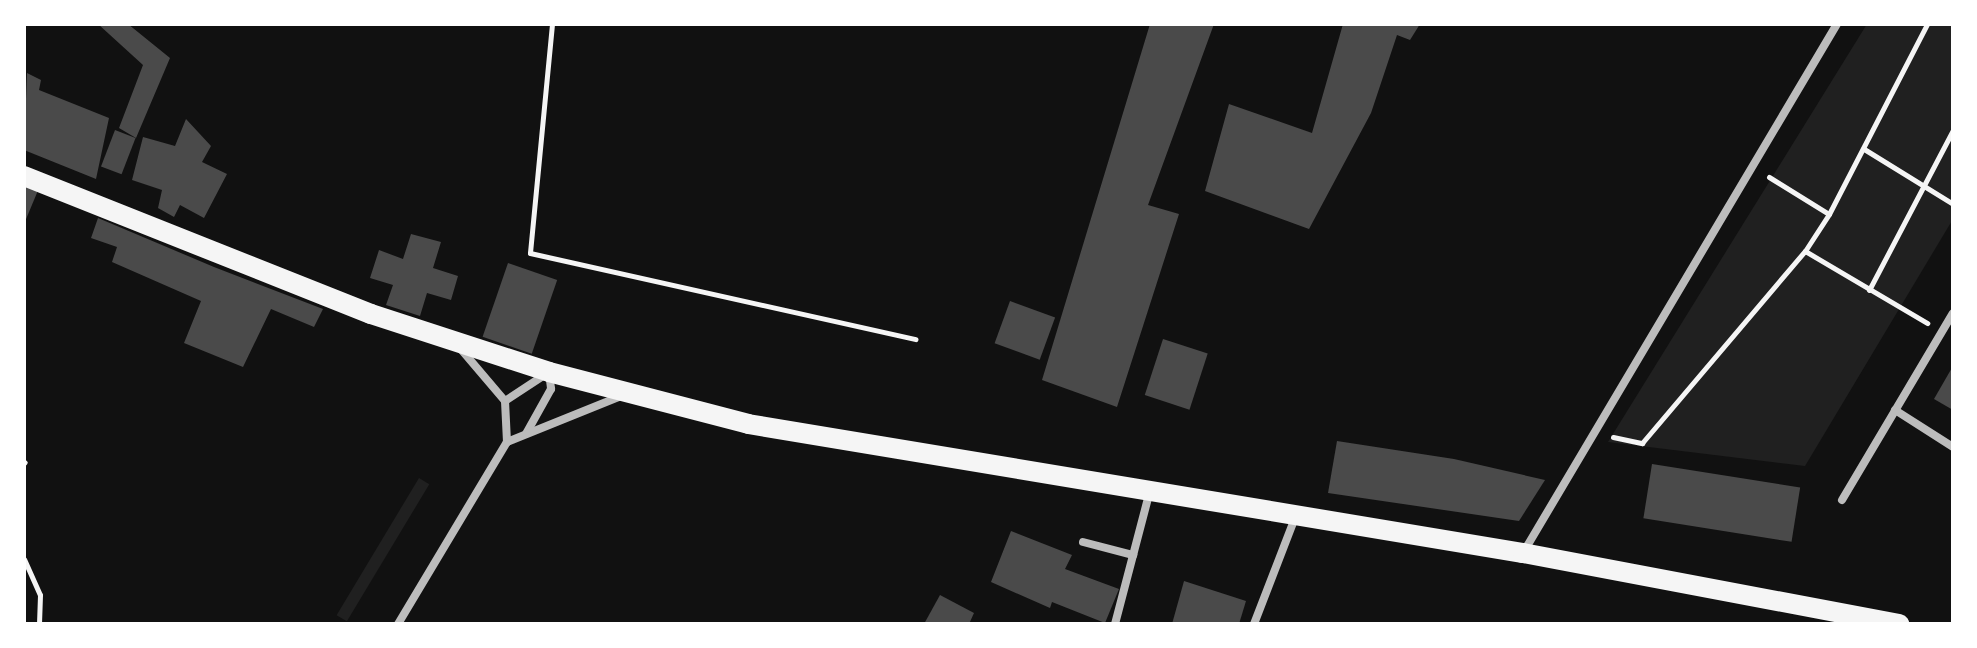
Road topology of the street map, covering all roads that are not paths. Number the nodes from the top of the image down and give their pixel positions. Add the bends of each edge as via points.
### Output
1 (1837, 24) edge
2 (24, 176) edge
3 (1953, 313) edge
4 (454, 341) junction
5 (549, 372) junction
6 (631, 393) junction
7 (505, 401) junction
8 (1895, 410) junction
9 (526, 434) junction
10 (507, 442) junction
11 (1953, 447) edge
12 (1149, 494) junction
13 (1842, 500) dead end
14 (1295, 518) junction
15 (1083, 542) dead end
16 (1523, 553) junction
17 (1133, 555) junction
18 (398, 624) edge
19 (1115, 624) edge
20 (1254, 624) edge
21 (1899, 624) edge

1 - 16 street
2 - 4 main road via 371,314
3 - 8 street
4 - 5 main road
4 - 7 street
5 - 6 main road
5 - 7 street
5 - 9 street via 551,389
6 - 9 street
6 - 12 main road via 748,424
7 - 10 street
8 - 11 street
8 - 13 street
9 - 10 street
10 - 18 street
12 - 14 main road
12 - 17 street
14 - 16 main road
14 - 20 street
15 - 17 street
16 - 21 main road
17 - 19 street

